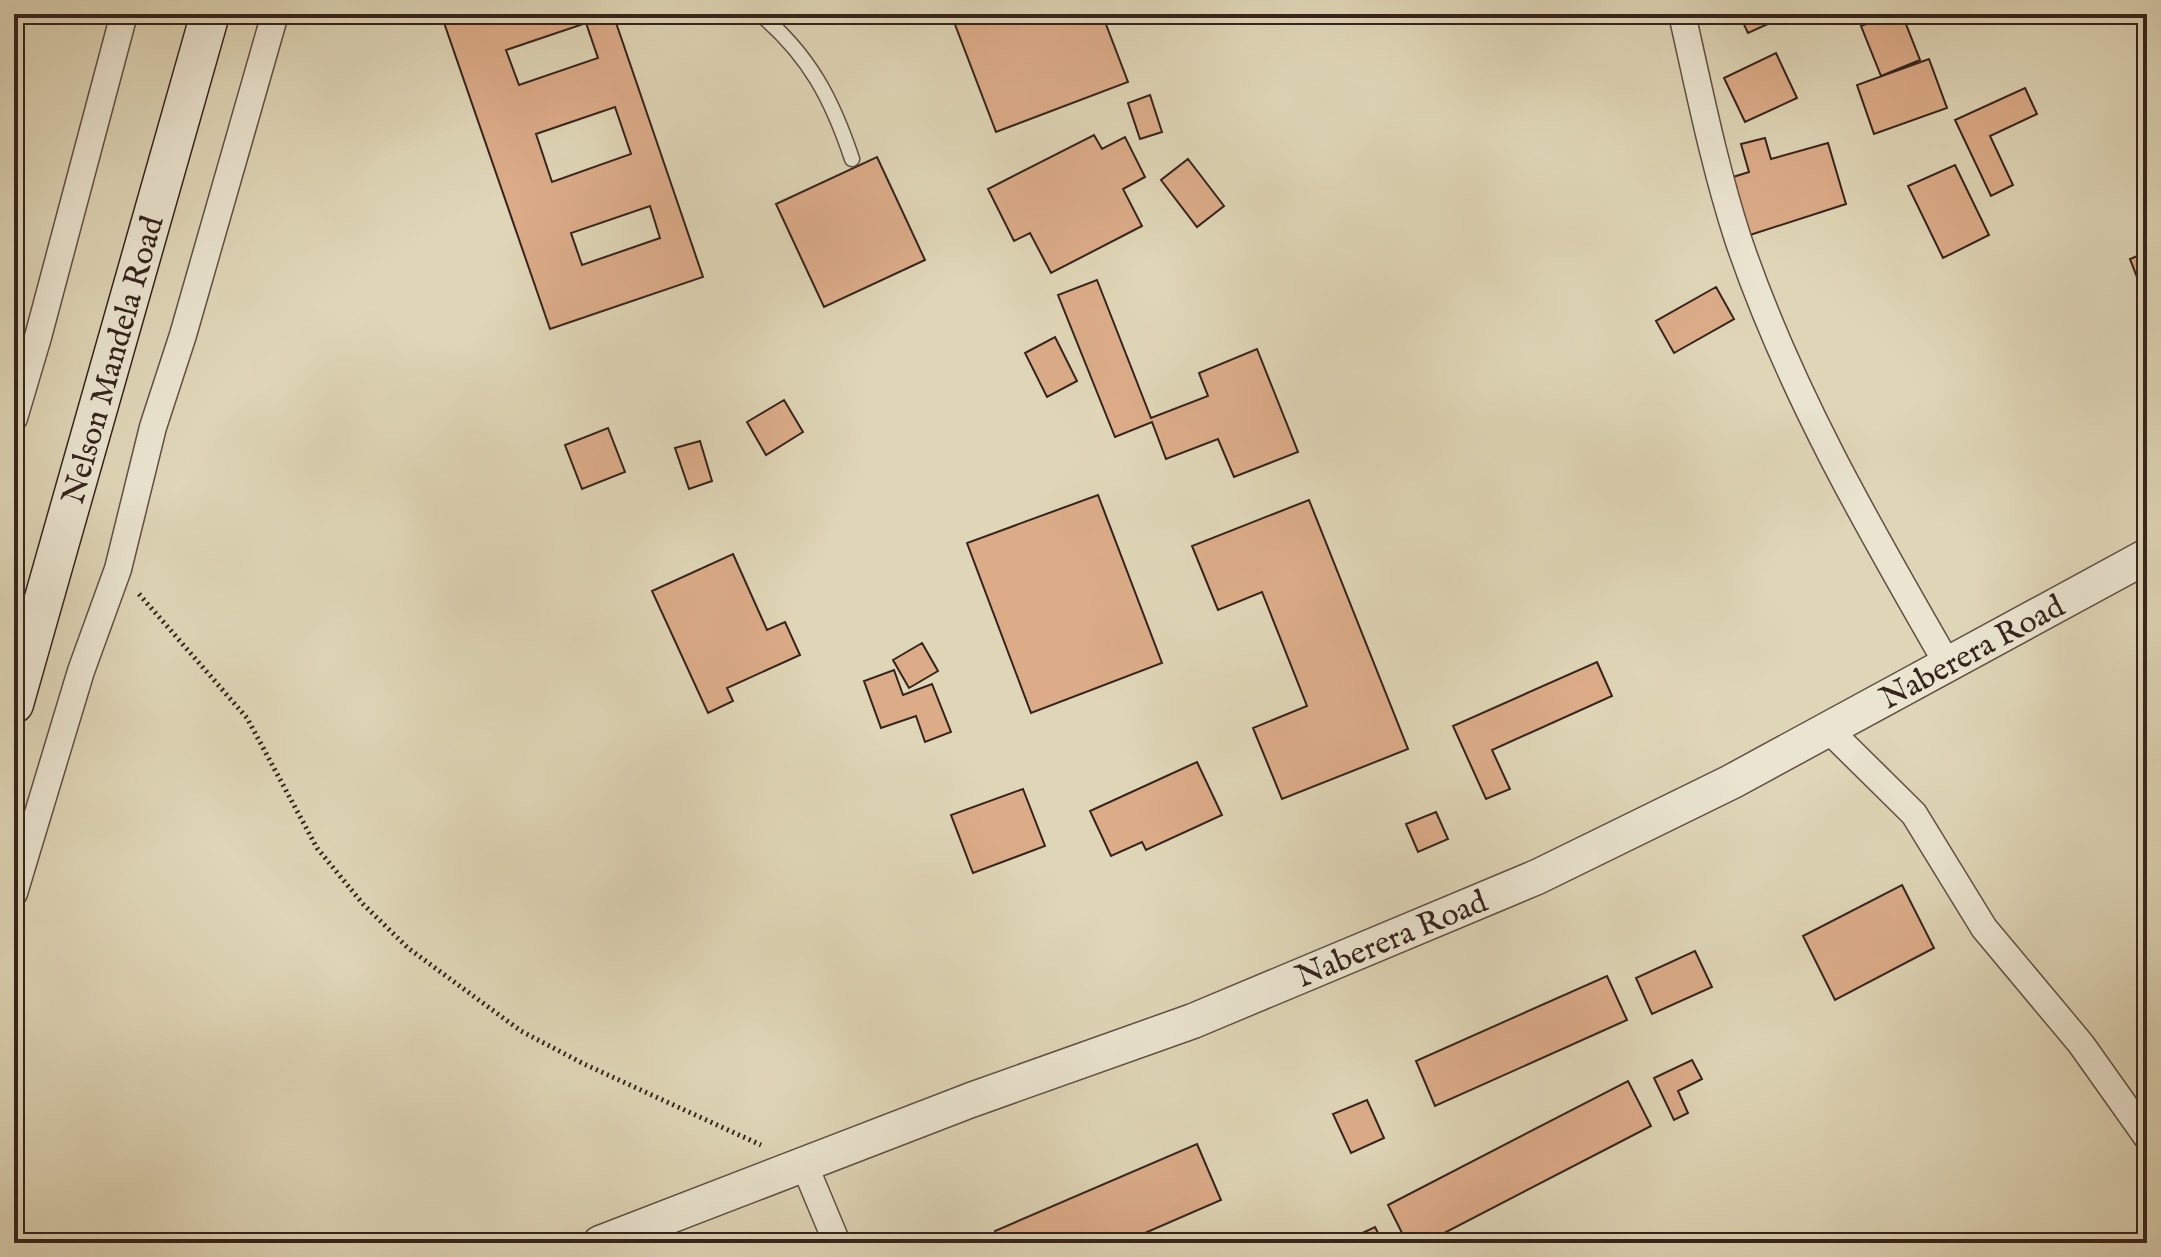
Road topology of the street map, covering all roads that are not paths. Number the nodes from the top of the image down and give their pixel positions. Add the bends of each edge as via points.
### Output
1 (124, 14) edge
2 (210, 14) edge
3 (275, 14) edge
4 (760, 14) edge
5 (1682, 14) edge
6 (852, 159) dead end
7 (14, 418) edge
8 (2147, 556) edge
9 (1948, 665) junction
10 (14, 704) edge
11 (1828, 729) junction
12 (14, 893) edge
13 (2147, 1137) edge
14 (804, 1164) junction
15 (600, 1243) edge
16 (837, 1243) edge

1 - 7 street
2 - 10 main road, Nelson Mandela Road
3 - 12 street via 153,427 118,569 81,671
4 - 6 lane via 809,64
5 - 9 street via 1718,175 1773,329 1813,422
8 - 9 street, Naberera Road
9 - 11 street, Naberera Road
11 - 13 street via 1914,814 1984,928 2081,1044
11 - 14 street, Naberera Road via 1537,877 1193,1021
14 - 15 street, Naberera Road
14 - 16 street

